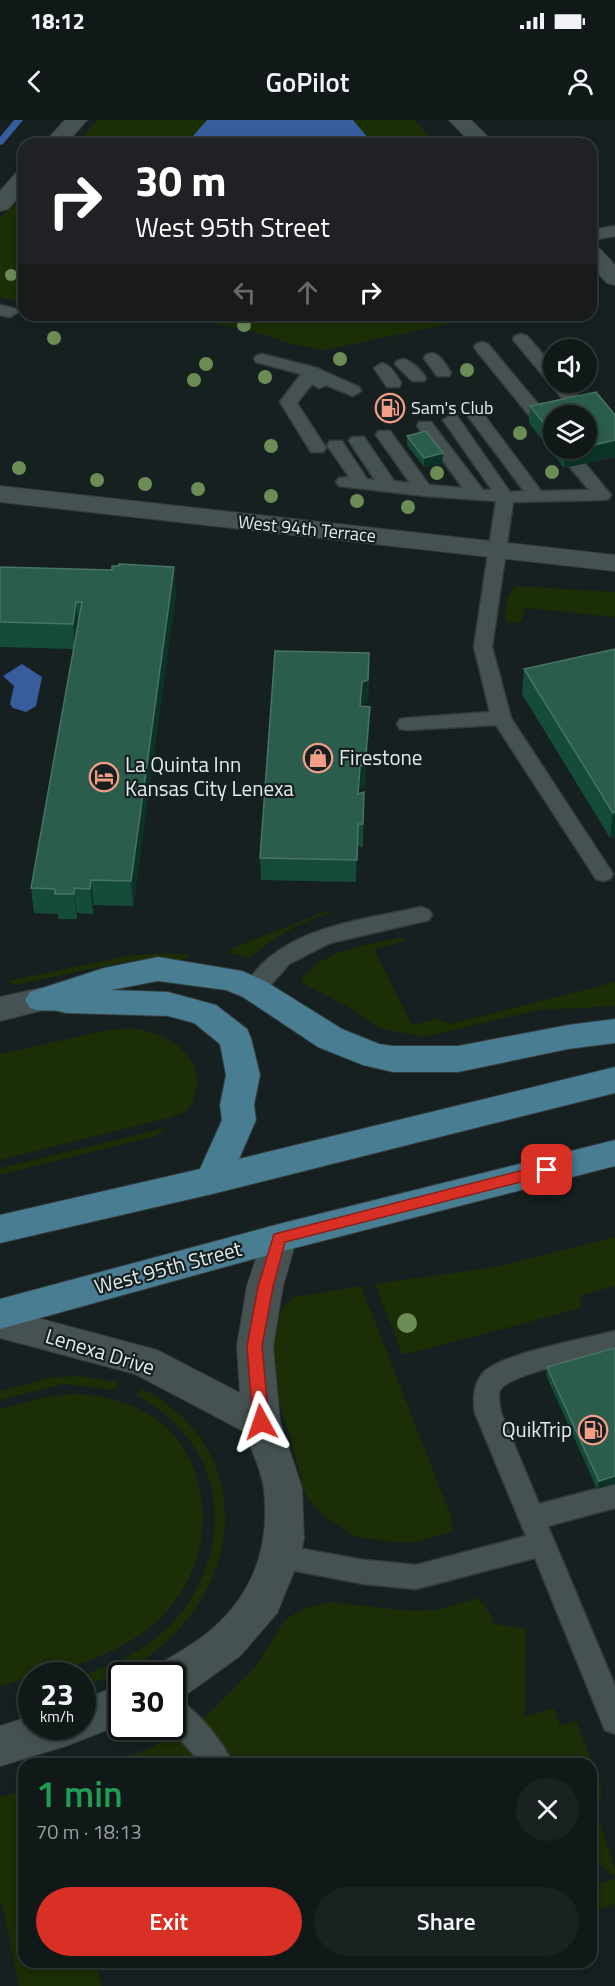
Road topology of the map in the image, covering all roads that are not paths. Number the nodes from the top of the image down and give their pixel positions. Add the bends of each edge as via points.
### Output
1 (77, 120) edge
2 (459, 120) edge
3 (60, 138) edge
4 (478, 138) edge
5 (18, 184) edge
6 (0, 204) edge
7 (615, 231) edge
8 (597, 234) edge
9 (597, 259) edge
10 (615, 278) edge
11 (521, 339) dead end
12 (482, 347) dead end
13 (432, 358) dead end
14 (262, 360) dead end
15 (403, 364) dead end
16 (543, 365) edge
17 (381, 369) dead end
18 (311, 371) junction
19 (443, 373) dead end
20 (418, 378) dead end
21 (393, 383) dead end
22 (353, 392) dead end
23 (567, 393) edge
24 (577, 405) edge
25 (475, 415) dead end
26 (451, 420) dead end
27 (542, 420) edge
28 (425, 426) dead end
29 (384, 435) dead end
30 (358, 441) dead end
31 (336, 445) dead end
32 (317, 448) dead end
33 (577, 465) edge
34 (389, 487) junction
35 (425, 491) junction
36 (0, 494) edge
37 (477, 494) junction
38 (609, 494) edge
39 (536, 496) junction
40 (504, 497) junction
41 (498, 550) junction
42 (615, 563) edge
43 (501, 718) junction
44 (407, 723) dead end
45 (603, 874) dead end
46 (421, 915) dead end
47 (254, 990) junction
48 (41, 1000) junction
49 (0, 1009) edge
50 (615, 1031) edge
51 (615, 1080) edge
52 (615, 1153) edge
53 (212, 1180) junction
54 (0, 1229) edge
55 (279, 1238) junction
56 (0, 1314) edge
57 (0, 1323) edge
58 (615, 1342) edge
59 (261, 1422) junction
60 (615, 1496) edge
61 (532, 1518) junction
62 (543, 1544) junction
63 (280, 1557) junction
64 (186, 1670) edge
65 (615, 1720) edge
66 (186, 1724) edge
67 (20, 1740) edge
68 (0, 1746) edge
69 (215, 1758) edge

1 - 3 street
2 - 4 street
5 - 6 street
7 - 8 lane
9 - 10 street
11 - 16 lane
12 - 27 lane
13 - 19 lane
14 - 18 lane
15 - 20 lane
17 - 21 lane
18 - 22 lane via 329,388
18 - 32 lane via 305,394 288,402
23 - 24 lane
25 - 39 lane
26 - 40 lane
28 - 37 lane
29 - 35 lane
30 - 34 lane
31 - 34 lane via 353,483
33 - 38 lane
34 - 35 lane
35 - 37 lane
36 - 41 street, West 94th Terrace
37 - 40 lane
38 - 39 lane
39 - 40 lane
40 - 41 lane
41 - 42 street, West 94th Terrace
41 - 43 lane via 483,647
43 - 44 lane
43 - 45 lane
46 - 47 lane via 324,937 281,958
47 - 48 main road via 231,979 158,969 104,980
47 - 50 main road via 330,1038 393,1059 458,1059
48 - 49 street
48 - 53 main road via 168,1004 206,1014 235,1038 243,1075 237,1106 239,1120
51 - 53 main road
52 - 55 main road, West 95th Street
53 - 54 main road
55 - 56 main road, West 95th Street
55 - 59 street via 265,1287 255,1346
57 - 59 street, Lenexa Drive via 144,1361
58 - 61 lane via 512,1369 495,1378 489,1387 485,1396 488,1413
59 - 63 street via 283,1488 284,1539
60 - 61 lane
61 - 62 lane
62 - 63 lane via 416,1576 364,1572
62 - 65 lane
63 - 64 street via 263,1600 226,1643
66 - 69 lane
67 - 68 street

